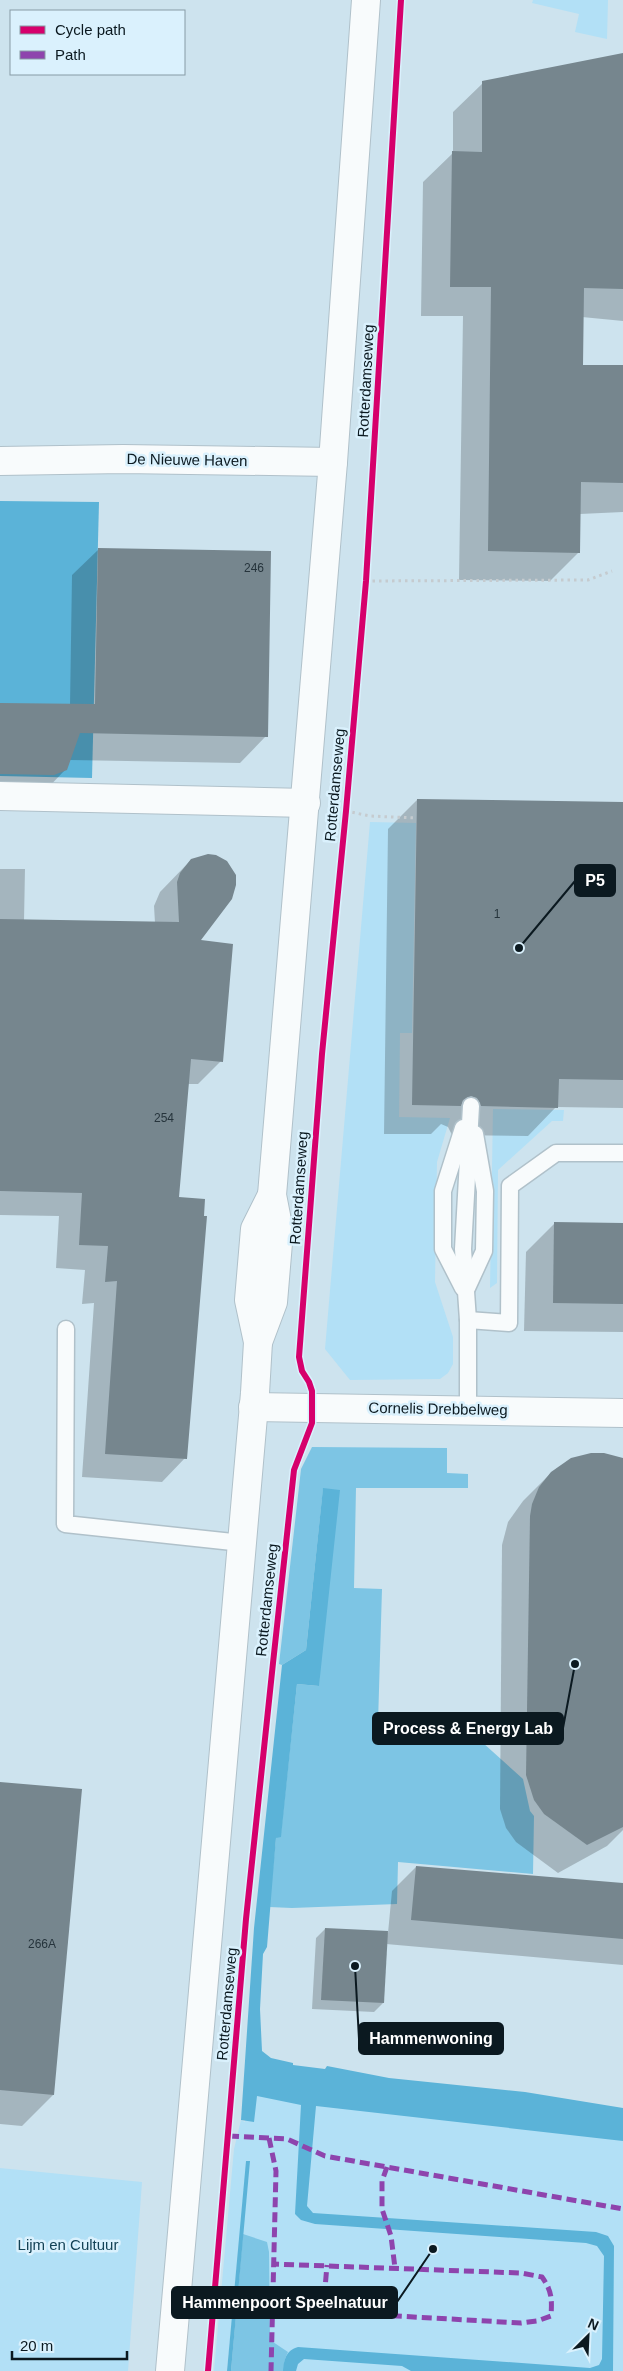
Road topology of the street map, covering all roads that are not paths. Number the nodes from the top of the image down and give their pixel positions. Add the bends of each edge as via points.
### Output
1 (366, 0) edge
2 (0, 461) edge
3 (334, 462) junction
4 (0, 796) edge
5 (306, 803) junction
6 (623, 1154) edge
7 (465, 1292) junction
8 (468, 1320) junction
9 (66, 1329) dead end
10 (253, 1407) junction
11 (468, 1410) junction
12 (623, 1413) edge
13 (242, 1543) junction
14 (170, 2371) edge

1 - 3 street, Rotterdamseweg
2 - 3 street, De Nieuwe Haven
3 - 5 street, Rotterdamseweg
4 - 5 street
5 - 10 street, Rotterdamseweg via 272,1195 255,1228 249,1300 258,1342
6 - 8 lane via 556,1153 510,1186 509,1322
7 - 7 lane via 464,1219 471,1106 443,1191 443,1250
7 - 8 lane
8 - 11 lane
9 - 13 lane via 65,1524
10 - 11 street, Cornelis Drebbelweg
10 - 13 street, Rotterdamseweg
11 - 12 street, Cornelis Drebbelweg
13 - 14 street, Rotterdamseweg

